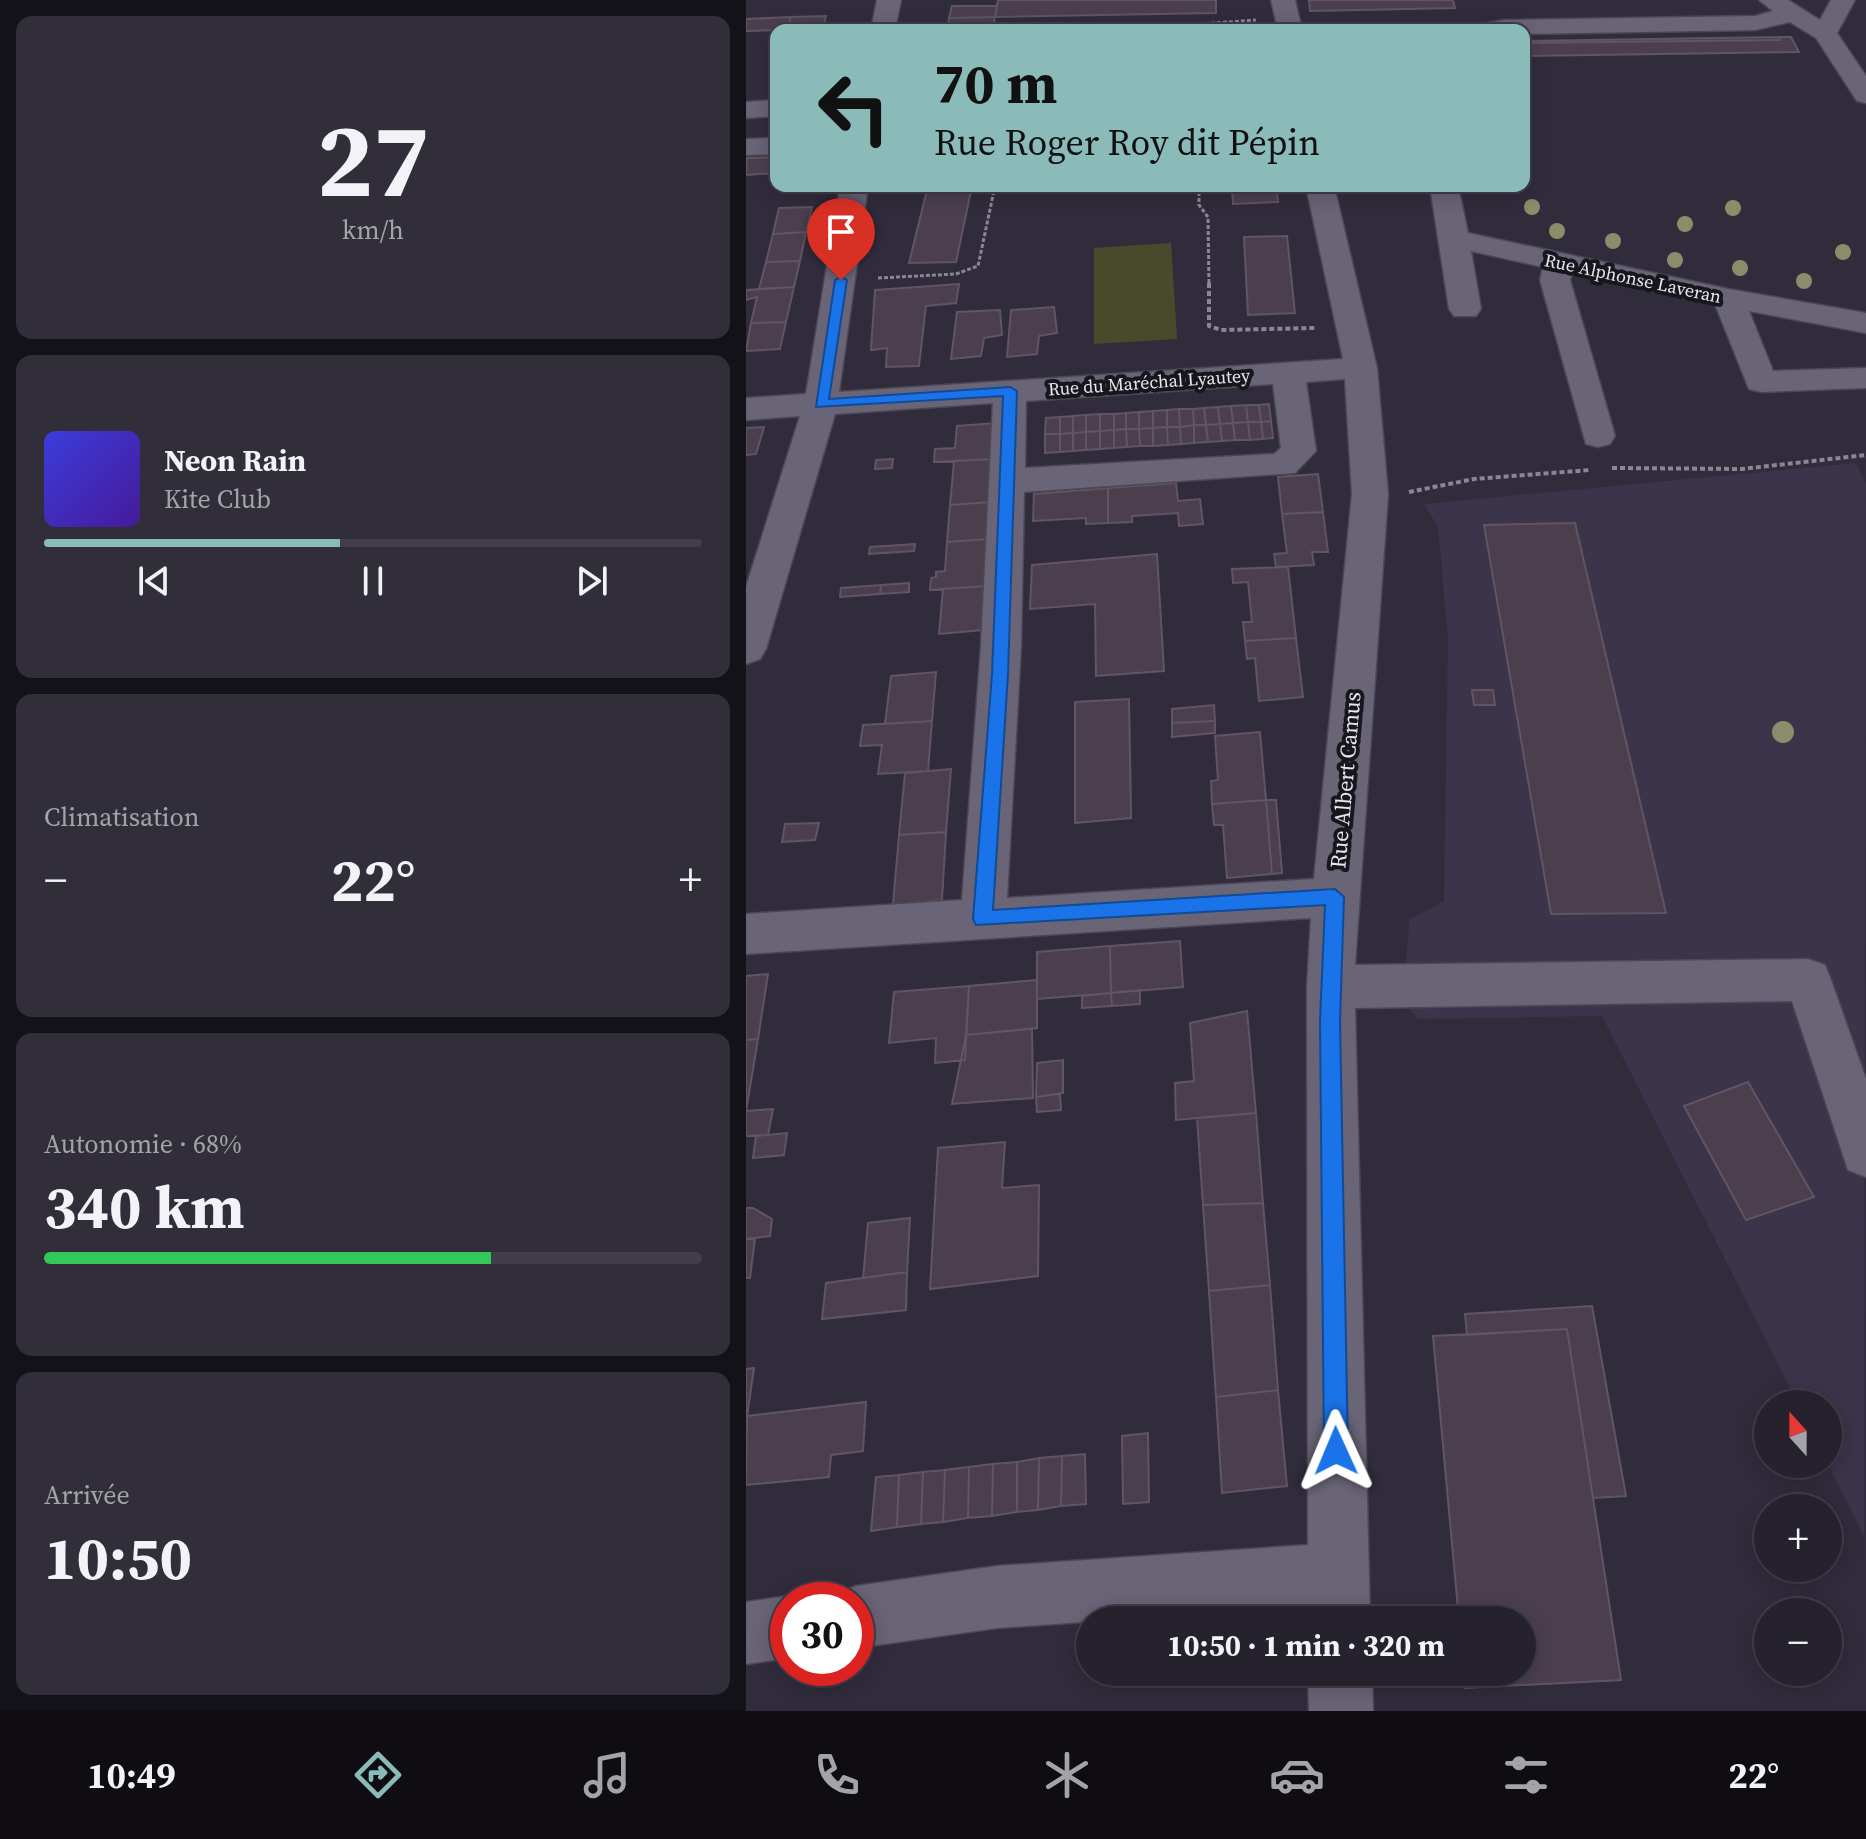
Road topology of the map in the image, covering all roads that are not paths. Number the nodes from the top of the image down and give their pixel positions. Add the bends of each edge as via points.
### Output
1 (889, 0) edge
2 (1573, 0) edge
3 (1669, 0) edge
4 (1771, 0) edge
5 (1843, 0) edge
6 (1793, 14) junction
7 (1491, 22) edge
8 (884, 24) edge
9 (1703, 25) junction
10 (1608, 27) junction
11 (1825, 33) junction
12 (1866, 95) edge
13 (770, 108) edge
14 (746, 110) edge
15 (770, 146) edge
16 (746, 147) edge
17 (853, 192) edge
18 (1321, 192) edge
19 (1445, 192) edge
20 (1454, 239) junction
21 (1560, 262) junction
22 (1728, 298) junction
23 (1465, 309) dead end
24 (1866, 323) edge
25 (1357, 347) junction
26 (1288, 373) junction
27 (1866, 378) edge
28 (1010, 391) junction
29 (821, 404) junction
30 (746, 409) edge
31 (1598, 436) dead end
32 (1009, 481) junction
33 (746, 649) edge
34 (1335, 897) junction
35 (983, 919) junction
36 (746, 934) edge
37 (1331, 987) junction
38 (1866, 1152) edge
39 (1338, 1596) edge
40 (874, 1614) edge
41 (770, 1630) edge
42 (746, 1633) edge
43 (1340, 1686) edge
44 (1341, 1711) edge

1 - 8 street
2 - 10 street
3 - 9 street
4 - 6 street
5 - 11 street
6 - 9 street via 1755,23
6 - 11 street
7 - 10 street
9 - 10 street
11 - 12 street
13 - 14 street
15 - 16 street
17 - 29 street
18 - 25 street, Rue Albert Camus
19 - 20 street
20 - 21 street, Rue Alphonse Laveran
20 - 23 street
21 - 22 street, Rue Alphonse Laveran
21 - 31 street via 1555,280
22 - 24 street, Rue Alphonse Laveran
22 - 27 street via 1761,382
25 - 26 street, Rue du Maréchal Lyautey
25 - 34 street, Rue Albert Camus via 1370,494
26 - 28 street, Rue du Maréchal Lyautey
26 - 32 street via 1299,451 1283,465
28 - 29 street, Rue du Maréchal Lyautey
28 - 32 street
29 - 30 street, Rue du Maréchal Lyautey
29 - 33 street
32 - 35 street
34 - 35 street
34 - 37 street, Rue Albert Camus
35 - 36 street
37 - 38 street via 1808,980
37 - 39 street, Rue Albert Camus
39 - 40 street via 997,1597
41 - 42 street
43 - 44 street

